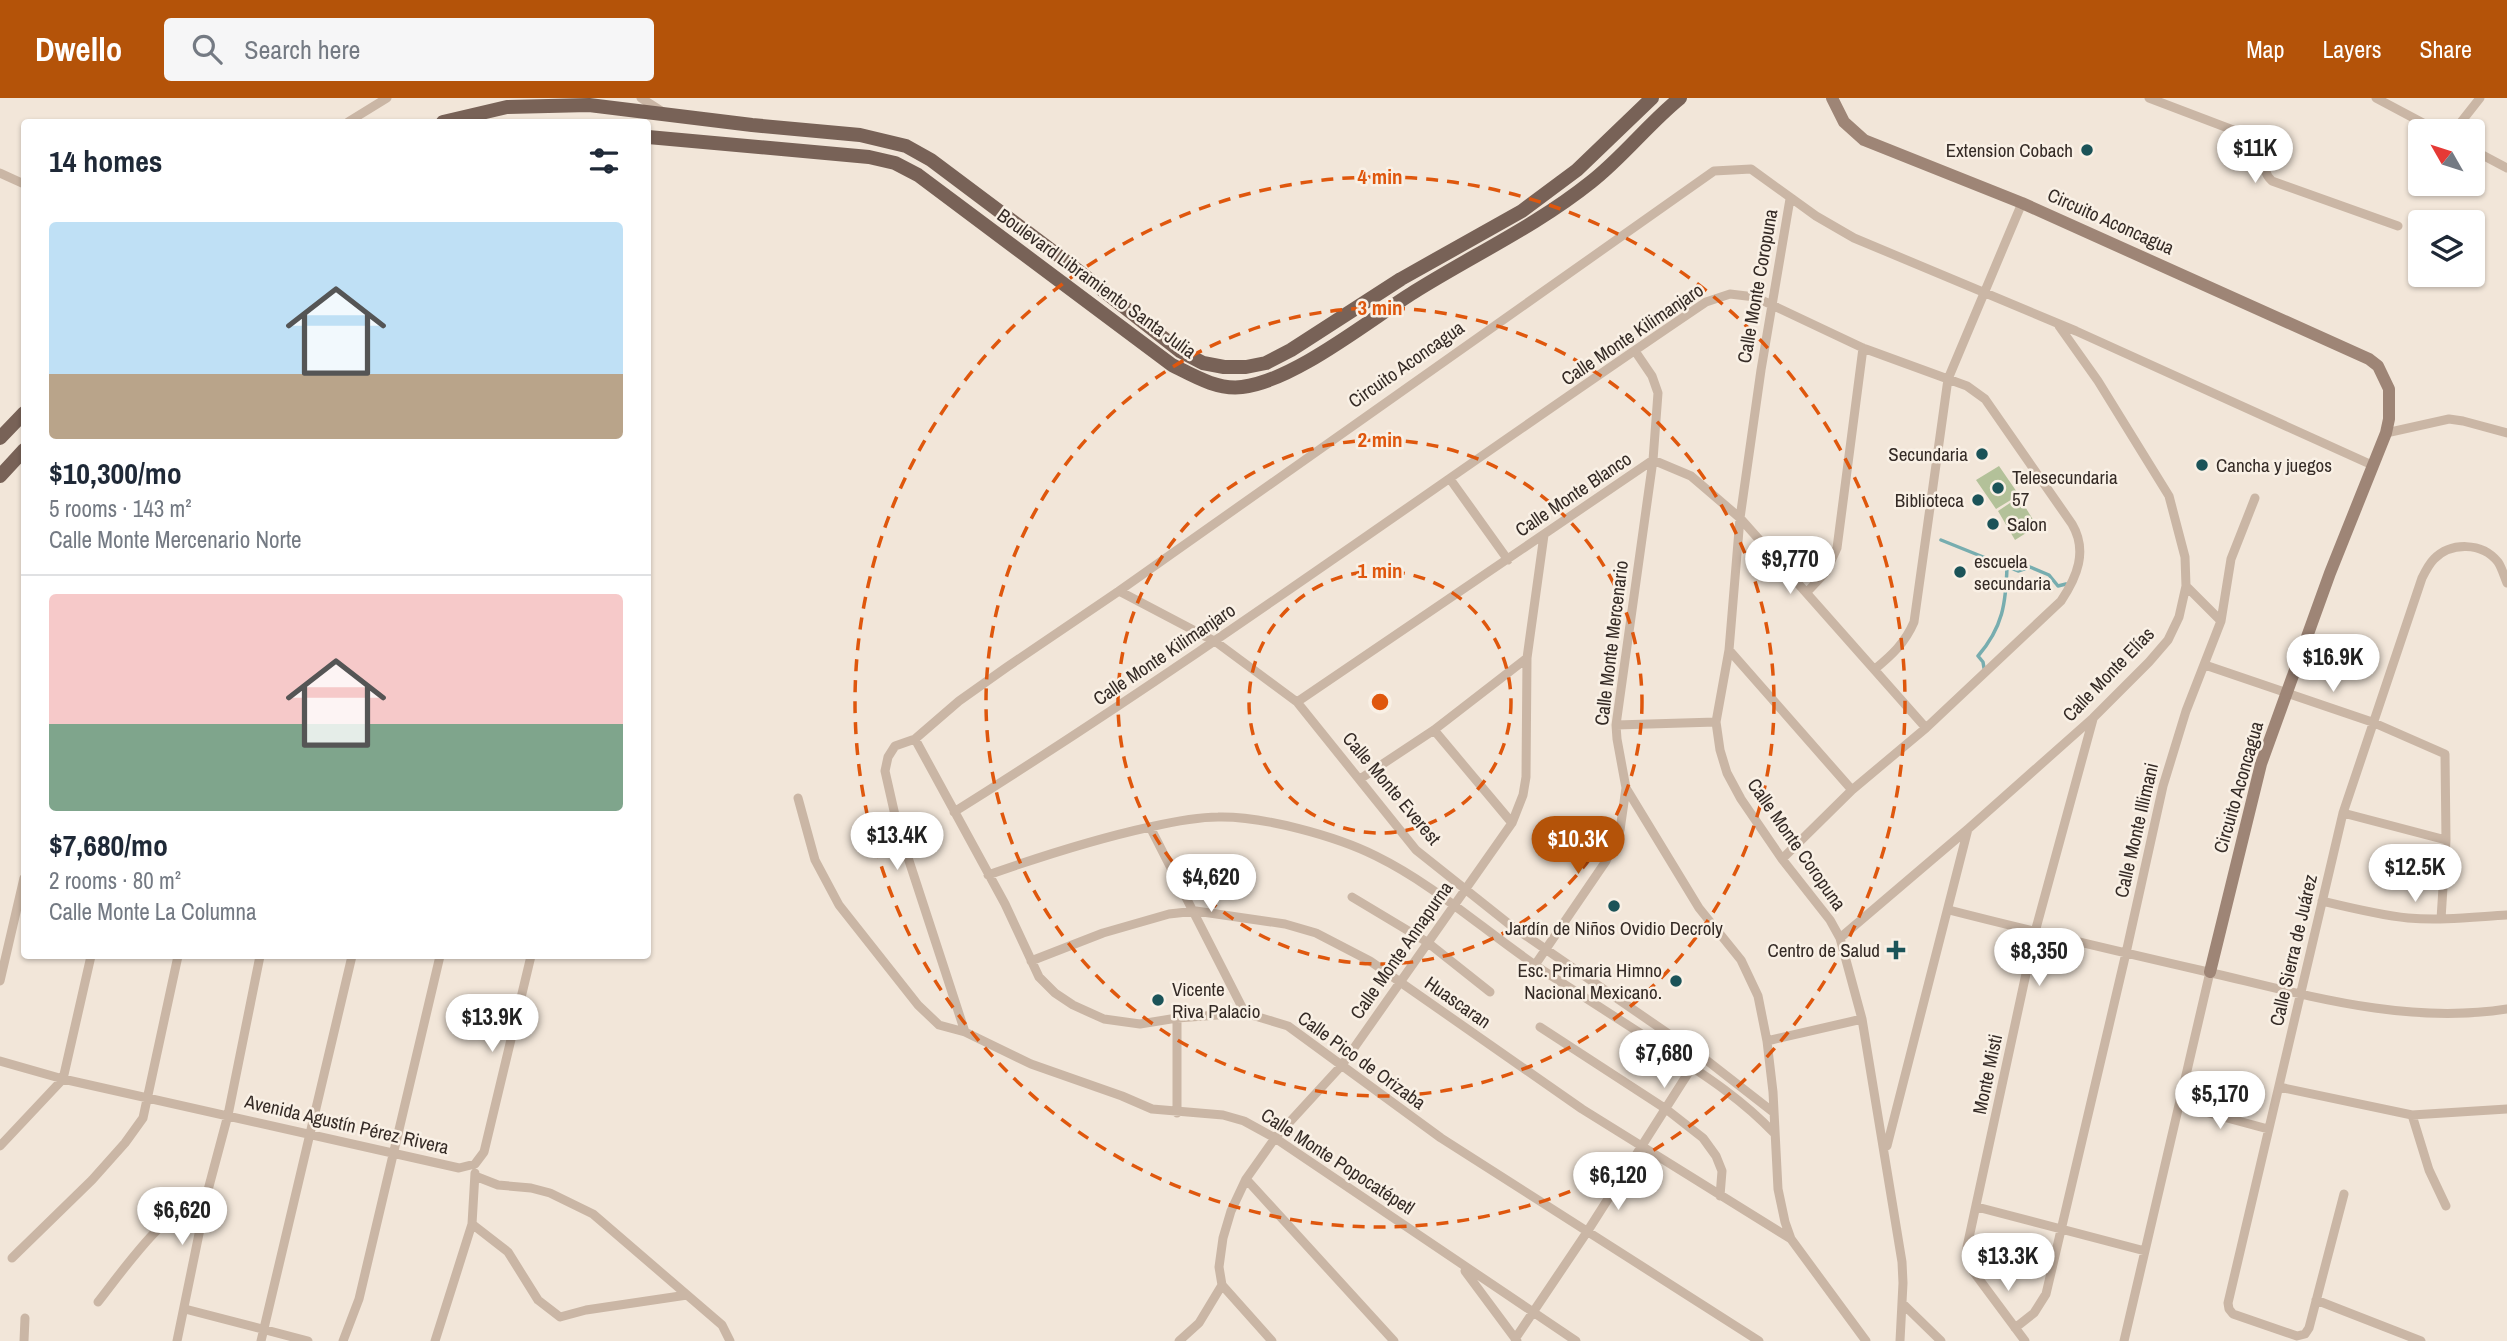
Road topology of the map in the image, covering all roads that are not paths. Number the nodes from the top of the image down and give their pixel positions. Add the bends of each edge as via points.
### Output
1 (387, 98) edge
2 (641, 98) edge
3 (1652, 98) edge
4 (1680, 98) edge
5 (1832, 98) edge
6 (2149, 98) edge
7 (2376, 98) edge
8 (2480, 98) edge
9 (665, 114) junction
10 (353, 119) edge
11 (456, 119) edge
12 (2415, 119) edge
13 (2463, 119) edge
14 (651, 137) edge
15 (2485, 157) edge
16 (2507, 169) edge
17 (0, 173) edge
18 (21, 183) edge
19 (1790, 199) junction
20 (2022, 203) junction
21 (2398, 226) dead end
22 (1984, 294) junction
23 (1771, 304) junction
24 (2057, 324) junction
25 (1863, 348) junction
26 (1635, 351) junction
27 (1948, 379) junction
28 (21, 416) edge
29 (2386, 433) junction
30 (2507, 433) edge
31 (0, 438) edge
32 (21, 453) edge
33 (1653, 460) junction
34 (2372, 465) junction
35 (0, 476) edge
36 (1450, 479) junction
37 (2255, 498) dead end
38 (1740, 518) junction
39 (1544, 535) junction
40 (1508, 560) junction
41 (2507, 583) edge
42 (2186, 586) junction
43 (1119, 591) junction
44 (1807, 592) junction
45 (2221, 621) junction
46 (1216, 642) junction
47 (1729, 650) junction
48 (1527, 658) junction
49 (2205, 666) junction
50 (1875, 669) junction
51 (2286, 695) junction
52 (1297, 702) junction
53 (2093, 718) junction
54 (1716, 722) junction
55 (2372, 722) junction
56 (1616, 725) junction
57 (1926, 728) junction
58 (1434, 730) junction
59 (915, 739) junction
60 (1360, 779) junction
61 (1626, 788) junction
62 (1852, 790) junction
63 (799, 798) dead end
64 (954, 812) junction
65 (2343, 813) junction
66 (1512, 823) junction
67 (1150, 827) junction
68 (1968, 829) junction
69 (2446, 840) junction
70 (1783, 859) junction
71 (988, 875) junction
72 (21, 890) edge
73 (1465, 890) junction
74 (1352, 897) dead end
75 (2322, 901) junction
76 (1454, 904) junction
77 (1949, 910) junction
78 (1193, 912) junction
79 (2507, 915) edge
80 (2441, 919) junction
81 (2035, 932) junction
82 (1840, 939) junction
83 (1427, 942) junction
84 (1546, 948) junction
85 (2126, 953) junction
86 (90, 959) edge
87 (177, 959) edge
88 (259, 959) edge
89 (351, 959) edge
90 (439, 959) edge
91 (530, 959) edge
92 (1031, 961) junction
93 (1535, 965) junction
94 (2210, 972) junction
95 (0, 981) edge
96 (1400, 982) junction
97 (1490, 992) dead end
98 (2299, 994) junction
99 (2507, 1009) edge
100 (1245, 1013) junction
101 (1177, 1018) junction
102 (1862, 1019) junction
103 (1540, 1027) dead end
104 (965, 1032) junction
105 (1767, 1041) junction
106 (0, 1061) edge
107 (1342, 1065) junction
108 (1692, 1067) junction
109 (63, 1079) junction
110 (2279, 1087) junction
111 (147, 1098) junction
112 (2179, 1105) junction
113 (1666, 1109) junction
114 (2507, 1109) edge
115 (1773, 1112) junction
116 (1177, 1113) junction
117 (228, 1115) junction
118 (2412, 1115) junction
119 (2268, 1129) junction
120 (309, 1133) junction
121 (1774, 1133) junction
122 (1275, 1138) junction
123 (0, 1146) edge
124 (1641, 1147) junction
125 (1885, 1151) junction
126 (394, 1154) junction
127 (475, 1164) junction
128 (475, 1176) junction
129 (1246, 1179) junction
130 (208, 1190) junction
131 (2344, 1194) dead end
132 (1720, 1196) junction
133 (2446, 1206) dead end
134 (1977, 1207) junction
135 (472, 1224) junction
136 (2062, 1230) junction
137 (1587, 1232) junction
138 (1791, 1238) junction
139 (2146, 1251) junction
140 (12, 1258) dead end
141 (1460, 1264) junction
142 (1222, 1285) junction
143 (687, 1294) junction
144 (2316, 1300) junction
145 (98, 1302) dead end
146 (1903, 1304) junction
147 (185, 1309) junction
148 (1534, 1313) junction
149 (25, 1318) dead end
150 (2015, 1328) junction
151 (264, 1329) junction
152 (1516, 1340) edge
153 (24, 1341) edge
154 (177, 1341) edge
155 (261, 1341) edge
156 (308, 1341) edge
157 (343, 1341) edge
158 (436, 1341) edge
159 (730, 1341) edge
160 (1179, 1341) edge
161 (1272, 1341) edge
162 (1394, 1341) edge
163 (1576, 1341) edge
164 (1759, 1341) edge
165 (1866, 1341) edge
166 (1900, 1341) edge
167 (1941, 1341) edge
168 (2025, 1341) edge
169 (2124, 1341) edge
170 (2421, 1341) edge

1 - 10 street
2 - 9 street
3 - 9 main road, Boulevard Libramiento Santa Julia via 1577,170 1522,211 1411,273 1292,350 1245,367 1203,363 1180,351 931,160 906,146 860,135
4 - 14 main road, Boulevard Libramiento Santa Julia via 1619,158 1533,223 1303,363 1268,382 1240,388 1211,384 1172,365 918,175 895,163
5 - 20 street, Circuito Aconcagua via 1844,122 1864,140
6 - 21 street via 2262,141 2267,147 2264,169 2272,181
7 - 12 street
8 - 13 street
9 - 11 main road, Boulevard Libramiento Santa Julia via 589,105 540,105
15 - 16 street
17 - 18 street
19 - 22 street, Circuito Aconcagua via 1854,238
19 - 23 street, Calle Monte Coropuna
19 - 43 street, Circuito Aconcagua via 1751,169 1714,171
20 - 22 street
20 - 29 street, Circuito Aconcagua via 2369,359 2378,366 2389,389
22 - 24 street, Circuito Aconcagua
22 - 27 street
23 - 25 street, Calle Monte Kilimanjaro
23 - 26 street, Calle Monte Kilimanjaro via 1742,294 1717,297
23 - 38 street, Calle Monte Coropuna
24 - 34 street, Circuito Aconcagua
24 - 42 street, Calle Monte Elías via 2169,496 2185,557
25 - 27 street, Calle Monte Kilimanjaro
25 - 44 street via 1837,548 1826,572
26 - 33 street, Calle Monte Mercenario via 1658,393
26 - 36 street, Calle Monte Kilimanjaro
27 - 50 street via 1914,622 1899,649
27 - 57 street, Calle Monte Kilimanjaro via 1985,399 2077,533 2079,567 2061,601
28 - 31 main road
29 - 30 street via 2449,419
29 - 34 street, Circuito Aconcagua
32 - 35 main road
33 - 38 street, Calle Monte Blanco via 1691,475
33 - 39 street, Calle Monte Blanco
33 - 56 street, Calle Monte Mercenario
34 - 51 street, Circuito Aconcagua
36 - 40 street
36 - 46 street, Calle Monte Kilimanjaro
37 - 45 street, Calle Monte Illimani via 2231,559
38 - 44 street, Calle Monte Blanco
38 - 47 street, Calle Monte Coropuna
39 - 40 street, Calle Monte Blanco
39 - 48 street, Calle Monte Annapurna
40 - 52 street, Calle Monte Blanco
41 - 55 street, Calle Sierra de Juárez via 2499,563 2473,547 2446,550 2433,560 2422,578
42 - 45 street
42 - 53 street, Calle Monte Elías via 2168,640
43 - 46 street, Calle Monte Everest
43 - 59 street, Circuito Aconcagua via 959,701
44 - 50 street, Calle Monte Blanco
45 - 49 street, Calle Monte Illimani
46 - 52 street, Calle Monte Everest
46 - 64 street, Calle Monte Kilimanjaro
47 - 54 street, Calle Monte Coropuna
47 - 62 street
48 - 58 street
48 - 66 street, Calle Monte Annapurna via 1526,778
49 - 51 street
49 - 85 street, Calle Monte Illimani via 2174,746
50 - 57 street, Calle Monte Blanco
51 - 55 street
51 - 94 street, Circuito Aconcagua via 2261,764
52 - 60 street, Calle Monte Everest
53 - 68 street, Calle Monte Elías
53 - 81 street, Monte Misti
54 - 56 street
54 - 70 street, Calle Monte Coropuna via 1727,773
55 - 65 street, Calle Sierra de Juárez
55 - 69 street via 2445,754
56 - 61 street, Calle Monte Mercenario
57 - 62 street, Calle Monte Kilimanjaro
58 - 60 street
58 - 66 street
59 - 64 street, Calle Pico de Orizaba
59 - 104 street via 895,746 885,771 897,824
60 - 73 street, Calle Monte Everest via 1416,850
61 - 84 street via 1620,830 1605,861
61 - 105 street, Calle Monte Mercenario via 1699,908 1741,960 1758,996
62 - 70 street, Calle Monte Kilimanjaro
63 - 104 street, Calle Monte Popocatépetl via 815,860 839,905 918,1005 939,1025
64 - 71 street, Calle Pico de Orizaba
65 - 69 street
65 - 75 street, Calle Sierra de Juárez
66 - 73 street, Calle Monte Annapurna
67 - 71 street via 1048,853
67 - 76 street via 1218,817 1300,830 1378,856
67 - 78 street
68 - 77 street
68 - 82 street, Calle Monte Elías
69 - 80 street
70 - 82 street, Calle Monte Coropuna
71 - 92 street, Calle Pico de Orizaba
72 - 95 street
73 - 76 street, Calle Monte Annapurna
73 - 84 street, Calle Monte Everest
74 - 83 street
75 - 80 street via 2370,913
75 - 98 street, Calle Sierra de Juárez
76 - 83 street, Calle Monte Annapurna
76 - 93 street
77 - 81 street
77 - 125 street
78 - 92 street, Huascaran via 1169,914 1103,933
78 - 96 street, Huascaran via 1285,924 1316,933
78 - 100 street
79 - 80 street
81 - 85 street
81 - 134 street, Monte Misti
82 - 102 street, Calle Monte Coropuna
83 - 96 street, Calle Monte Annapurna
83 - 97 street
84 - 93 street
84 - 115 street, Calle Monte Everest
85 - 94 street
85 - 136 street, Calle Monte Illimani
86 - 109 street
87 - 111 street
88 - 117 street
89 - 120 street
90 - 126 street
91 - 127 street via 484,1152
92 - 101 street, Calle Pico de Orizaba via 1055,993 1104,1019 1140,1024
93 - 108 street
94 - 98 street
94 - 112 street, Circuito Aconcagua
96 - 107 street, Calle Monte Annapurna
96 - 124 street, Huascaran
98 - 99 street via 2407,1013
98 - 110 street, Calle Sierra de Juárez
100 - 101 street, Calle Pico de Orizaba
100 - 107 street, Calle Pico de Orizaba via 1288,1026
101 - 116 street
102 - 105 street
102 - 125 street, Calle Monte Coropuna
103 - 113 street
104 - 116 street, Calle Monte Popocatépetl via 1031,1064 1152,1109
105 - 115 street, Calle Monte Mercenario
106 - 109 street, Avenida Agustín Pérez Rivera
107 - 122 street, Calle Monte Annapurna
107 - 137 street, Calle Pico de Orizaba via 1441,1138
108 - 113 street
108 - 121 street via 1747,1106
109 - 111 street, Avenida Agustín Pérez Rivera
109 - 123 street
110 - 118 street
110 - 119 street, Calle Sierra de Juárez
111 - 117 street, Avenida Agustín Pérez Rivera
111 - 140 street via 143,1118 125,1143
112 - 119 street
112 - 139 street, Circuito Aconcagua
113 - 124 street
113 - 132 street via 1710,1147 1721,1171
114 - 118 street
115 - 121 street, Calle Monte Mercenario
116 - 122 street, Calle Monte Popocatépetl via 1223,1115
117 - 120 street, Avenida Agustín Pérez Rivera
117 - 130 street
118 - 133 street
119 - 144 street, Calle Sierra de Juárez via 2229,1309 2297,1336 2309,1328
120 - 126 street, Avenida Agustín Pérez Rivera
120 - 151 street
121 - 138 street, Calle Monte Mercenario via 1779,1189
122 - 129 street, Calle Monte Annapurna
122 - 141 street, Calle Monte Popocatépetl
124 - 132 street, Huascaran
124 - 137 street
125 - 146 street, Calle Monte Coropuna via 1902,1262
126 - 127 street, Avenida Agustín Pérez Rivera via 459,1168
126 - 157 street via 359,1299
127 - 128 street
128 - 135 street
128 - 143 street via 498,1185 551,1193 593,1214
129 - 142 street, Calle Monte Annapurna via 1223,1238
129 - 162 street
130 - 145 street via 173,1215
130 - 147 street
131 - 144 street, Calle Sierra de Juárez
132 - 138 street, Huascaran
134 - 136 street
134 - 150 street, Monte Misti via 1967,1258
135 - 143 street via 508,1252 538,1300 560,1317
135 - 158 street
136 - 139 street
136 - 150 street, Calle Monte Illimani via 2046,1294
137 - 148 street
137 - 164 street, Calle Pico de Orizaba
138 - 165 street, Calle Monte Mercenario
139 - 169 street, Circuito Aconcagua
141 - 148 street, Calle Monte Popocatépetl
141 - 152 street
142 - 160 street via 1199,1323
142 - 161 street
143 - 159 street via 722,1325
144 - 170 street
146 - 166 street, Calle Monte Coropuna
146 - 167 street
147 - 151 street
147 - 154 street
148 - 152 street
148 - 163 street, Calle Monte Popocatépetl
149 - 153 street
150 - 168 street, Monte Misti
151 - 155 street
151 - 156 street

